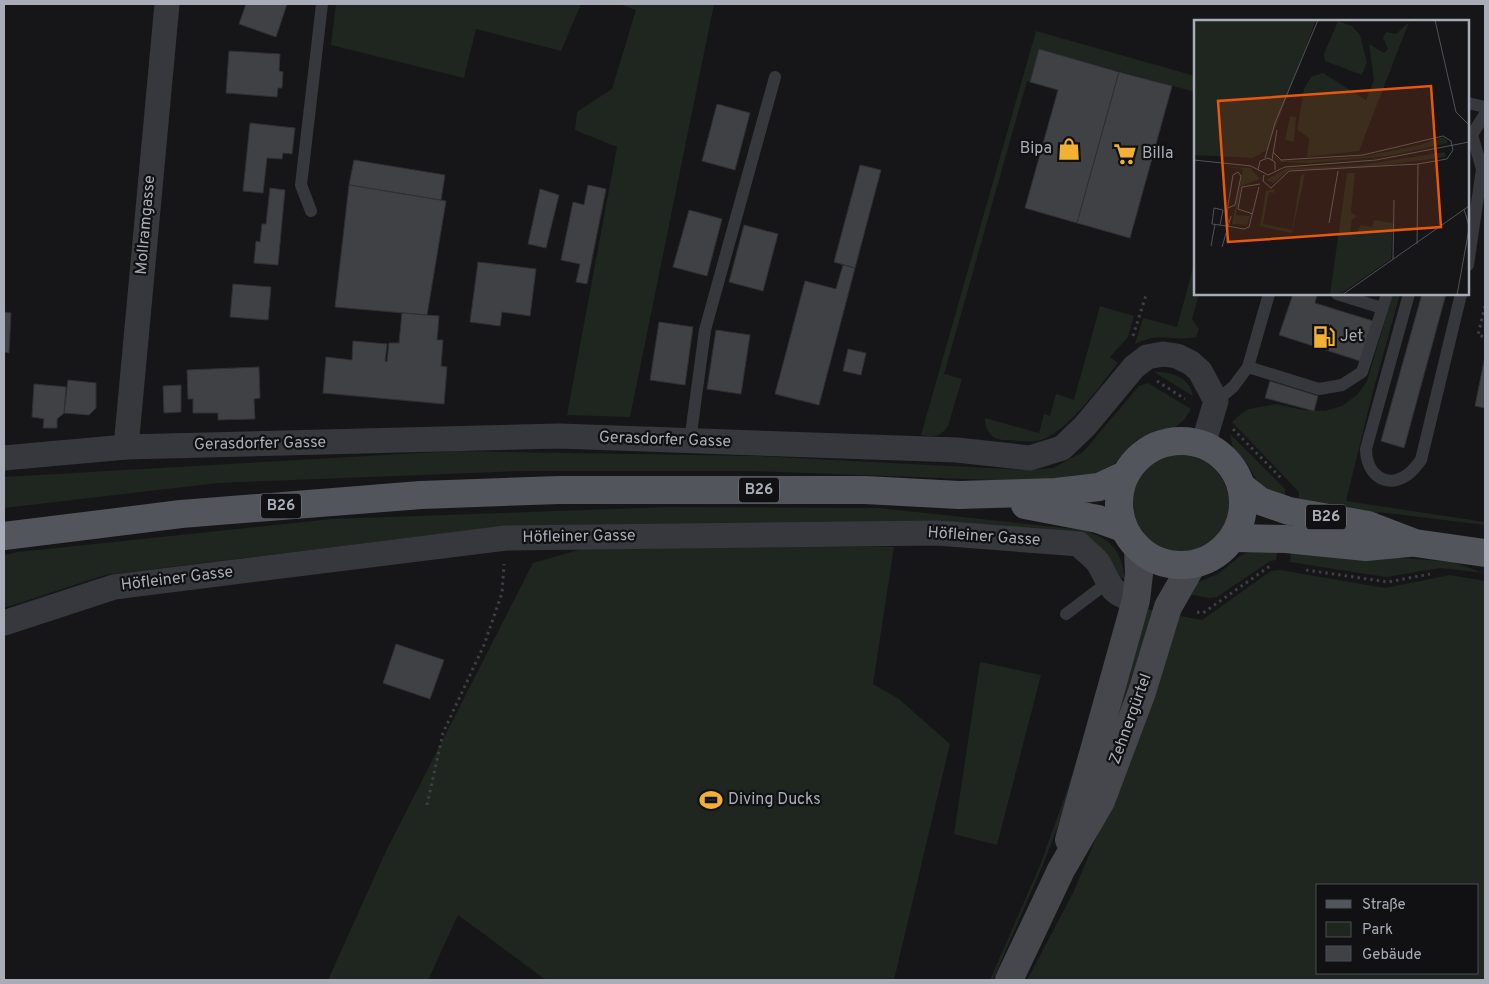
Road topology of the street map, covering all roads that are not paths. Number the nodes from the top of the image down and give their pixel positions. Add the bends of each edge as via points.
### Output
1 (167, 4) edge
2 (322, 4) edge
3 (775, 77) dead end
4 (1469, 103) edge
5 (1485, 107) edge
6 (1485, 114) edge
7 (1470, 138) edge
8 (311, 211) dead end
9 (1471, 232) edge
10 (1469, 254) edge
11 (1270, 295) edge
12 (1341, 295) edge
13 (1387, 295) edge
14 (1409, 295) edge
15 (1461, 295) edge
16 (1382, 308) junction
17 (1248, 367) junction
18 (1216, 401) junction
19 (690, 440) junction
20 (1203, 445) junction
21 (126, 447) junction
22 (4, 458) edge
23 (1125, 475) junction
24 (1241, 486) junction
25 (959, 495) junction
26 (4, 536) edge
27 (1131, 538) junction
28 (1233, 538) junction
29 (1415, 542) junction
30 (1485, 553) edge
31 (1192, 564) junction
32 (1107, 582) junction
33 (1136, 600) junction
34 (1066, 614) dead end
35 (4, 623) edge
36 (1061, 870) junction
37 (1009, 980) edge

1 - 21 street, Mollramgasse
2 - 8 lane via 301,185
3 - 19 lane via 705,330
4 - 5 lane
6 - 7 lane
7 - 9 lane via 1482,169
9 - 10 lane
11 - 17 lane
12 - 16 lane
13 - 16 lane
14 - 15 lane via 1366,449 1366,462 1372,473 1384,479 1398,479 1409,474 1421,460
16 - 17 lane via 1362,372 1342,385 1319,389
17 - 18 lane via 1233,387
18 - 19 street, Gerasdorfer Gasse via 1200,371 1191,363 1178,356 1163,354 1147,357 1134,367 1085,426 1062,448 1030,458 957,450
18 - 20 street
19 - 21 street, Gerasdorfer Gasse via 560,436
20 - 23 main road, B26 via 1178,441 1158,445 1141,454
20 - 24 main road, B26 via 1227,461
21 - 22 street, Gerasdorfer Gasse
23 - 25 main road, B26 via 1099,488
23 - 27 main road, B26 via 1118,507
24 - 28 main road, B26 via 1243,513
24 - 29 main road, B26 via 1260,501 1289,511 1368,525
25 - 26 main road, B26 via 865,490 559,490 421,495 181,514
25 - 27 main road, B26 via 1098,519
27 - 31 main road, B26 via 1152,559 1169,565
27 - 33 main road, Zehnergürtel via 1139,574
28 - 29 main road, B26 via 1286,539 1366,547
28 - 31 main road, B26 via 1215,556
29 - 30 main road, B26
31 - 36 main road, Zehnergürtel via 1168,606 1142,692 1102,801
32 - 33 street, Höfleiner Gasse via 1119,596
32 - 34 lane
32 - 35 street, Höfleiner Gasse via 1098,563 1079,544 937,533 506,538 114,587
33 - 36 main road, Zehnergürtel
36 - 37 main road, Zehnergürtel

